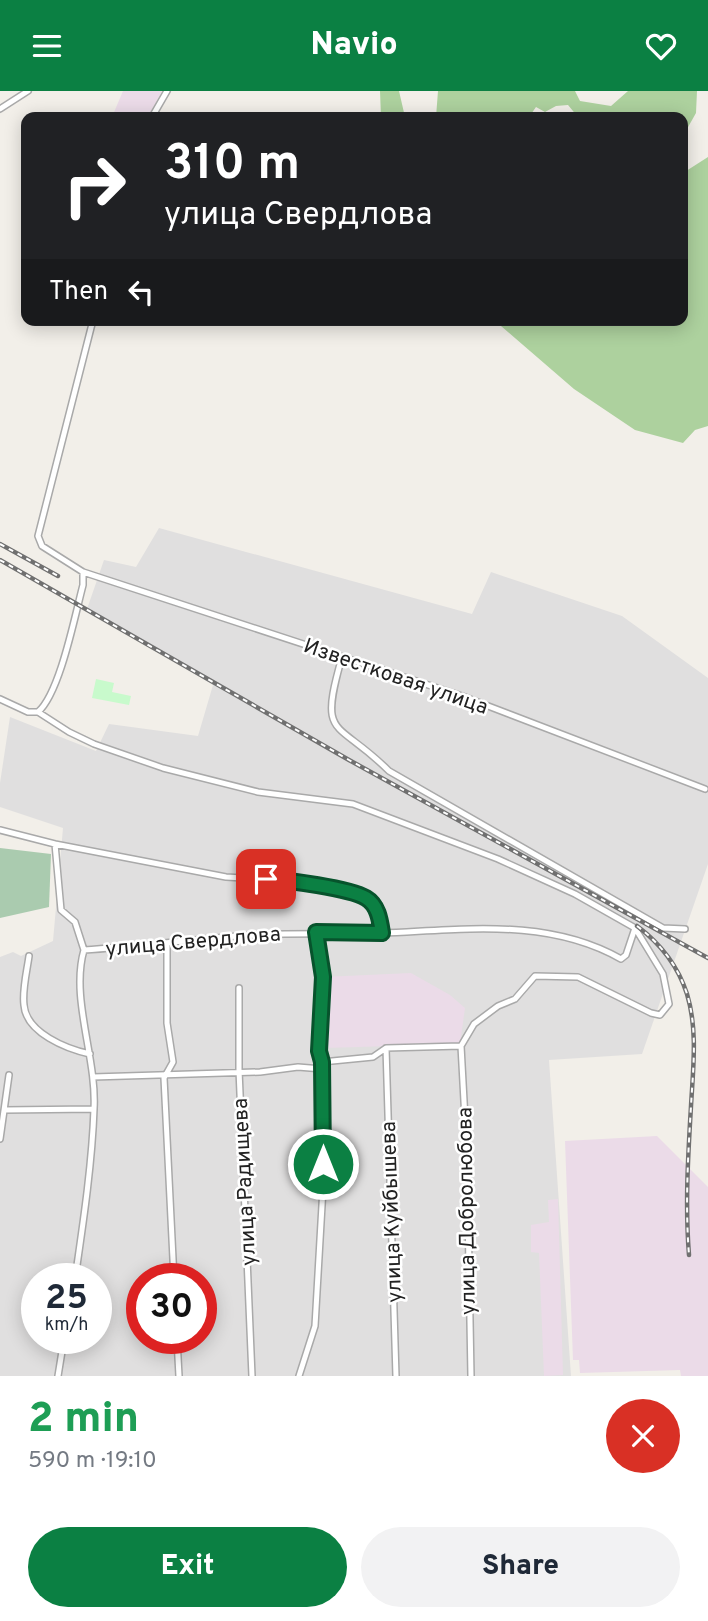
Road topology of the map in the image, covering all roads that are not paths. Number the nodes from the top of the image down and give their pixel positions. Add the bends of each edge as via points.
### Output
1 (28, 91) edge
2 (167, 91) edge
3 (0, 109) edge
4 (155, 112) edge
5 (91, 326) edge
6 (83, 572) junction
7 (342, 657) junction
8 (0, 699) edge
9 (38, 712) junction
10 (705, 789) dead end
11 (0, 830) edge
12 (55, 844) junction
13 (635, 928) junction
14 (685, 929) dead end
15 (316, 932) junction
16 (382, 933) junction
17 (167, 945) junction
18 (84, 950) junction
19 (29, 956) dead end
20 (239, 988) dead end
21 (461, 1046) junction
22 (386, 1048) junction
23 (90, 1054) junction
24 (322, 1066) junction
25 (239, 1070) junction
26 (167, 1073) junction
27 (9, 1075) dead end
28 (93, 1077) junction
29 (94, 1109) junction
30 (3, 1113) edge
31 (0, 1139) edge
32 (77, 1263) edge
33 (173, 1263) edge
34 (62, 1354) edge
35 (178, 1354) edge
36 (58, 1376) edge
37 (179, 1376) edge
38 (252, 1376) edge
39 (299, 1376) edge
40 (396, 1376) edge
41 (471, 1376) edge

1 - 3 street
2 - 4 street
5 - 6 street, Известковая улица via 38,536 42,546
6 - 7 street, Известковая улица
6 - 9 street via 66,647
7 - 10 street, Известковая улица via 461,696
7 - 14 street via 331,698 331,720 389,771 663,928
8 - 9 street
9 - 13 street via 69,732 163,768 258,792 353,804 498,859
11 - 12 street
12 - 16 street via 366,898 377,910
12 - 18 street via 61,909 75,922
13 - 16 street, улица Свердлова via 621,959 571,936 537,930 431,928
13 - 21 street via 663,974 669,1004 660,1015 578,977 535,976 515,999 474,1024
15 - 16 street, улица Свердлова
15 - 17 street, улица Свердлова
15 - 24 street via 323,977
17 - 18 street, улица Свердлова
17 - 26 street via 167,1023 173,1055
18 - 23 street, улица Свердлова via 78,969
19 - 23 street via 23,1007 31,1022 51,1039
20 - 25 street, улица Радищева
21 - 22 street
21 - 41 street, улица Добролюбова
22 - 24 street via 373,1057
22 - 40 street, улица Куйбышева
23 - 28 street, улица Свердлова
24 - 25 street
24 - 39 street via 323,1188 315,1326
25 - 26 street
25 - 38 street, улица Радищева
26 - 28 street
26 - 33 street
27 - 30 street
28 - 29 street, улица Свердлова
29 - 30 street
29 - 32 street, улица Свердлова
30 - 31 street
34 - 36 street
35 - 37 street

